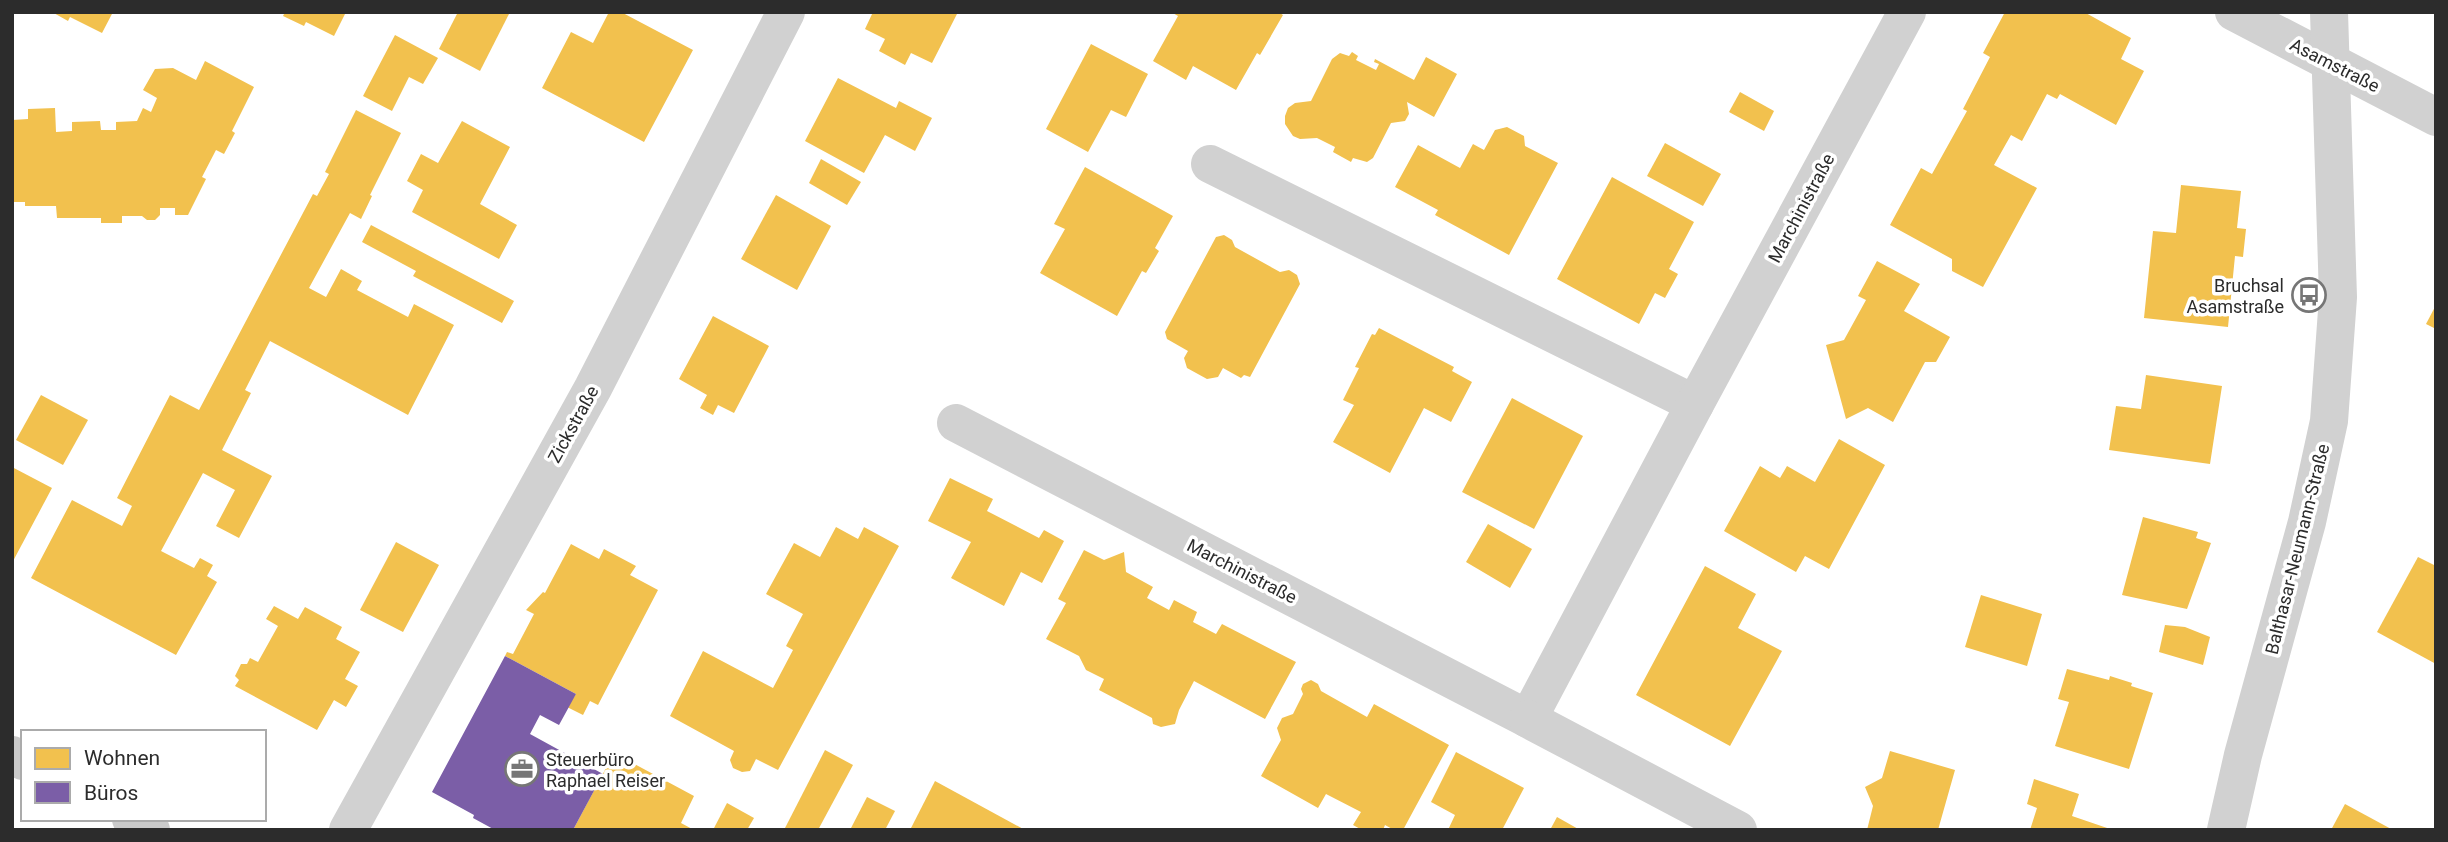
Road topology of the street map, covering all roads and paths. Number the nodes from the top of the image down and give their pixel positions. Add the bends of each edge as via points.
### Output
1 (786, 12) edge
2 (1906, 12) edge
3 (2234, 12) edge
4 (2329, 12) edge
5 (2332, 65) junction
6 (2436, 117) edge
7 (1210, 164) dead end
8 (1695, 404) junction
9 (956, 423) dead end
10 (1528, 719) junction
11 (134, 821) edge
12 (150, 830) edge
13 (348, 830) edge
14 (1738, 830) edge
15 (2227, 830) edge

1 - 13 street, Zickstraße via 593,388
2 - 8 street, Marchinistraße
3 - 5 street, Asamstraße
4 - 5 street, Balthasar-Neumann-Straße
5 - 6 street, Asamstraße
5 - 15 street, Balthasar-Neumann-Straße via 2338,297 2329,421
7 - 8 street
8 - 10 street, Marchinistraße
9 - 10 street, Marchinistraße
10 - 14 street, Marchinistraße
11 - 12 main road

